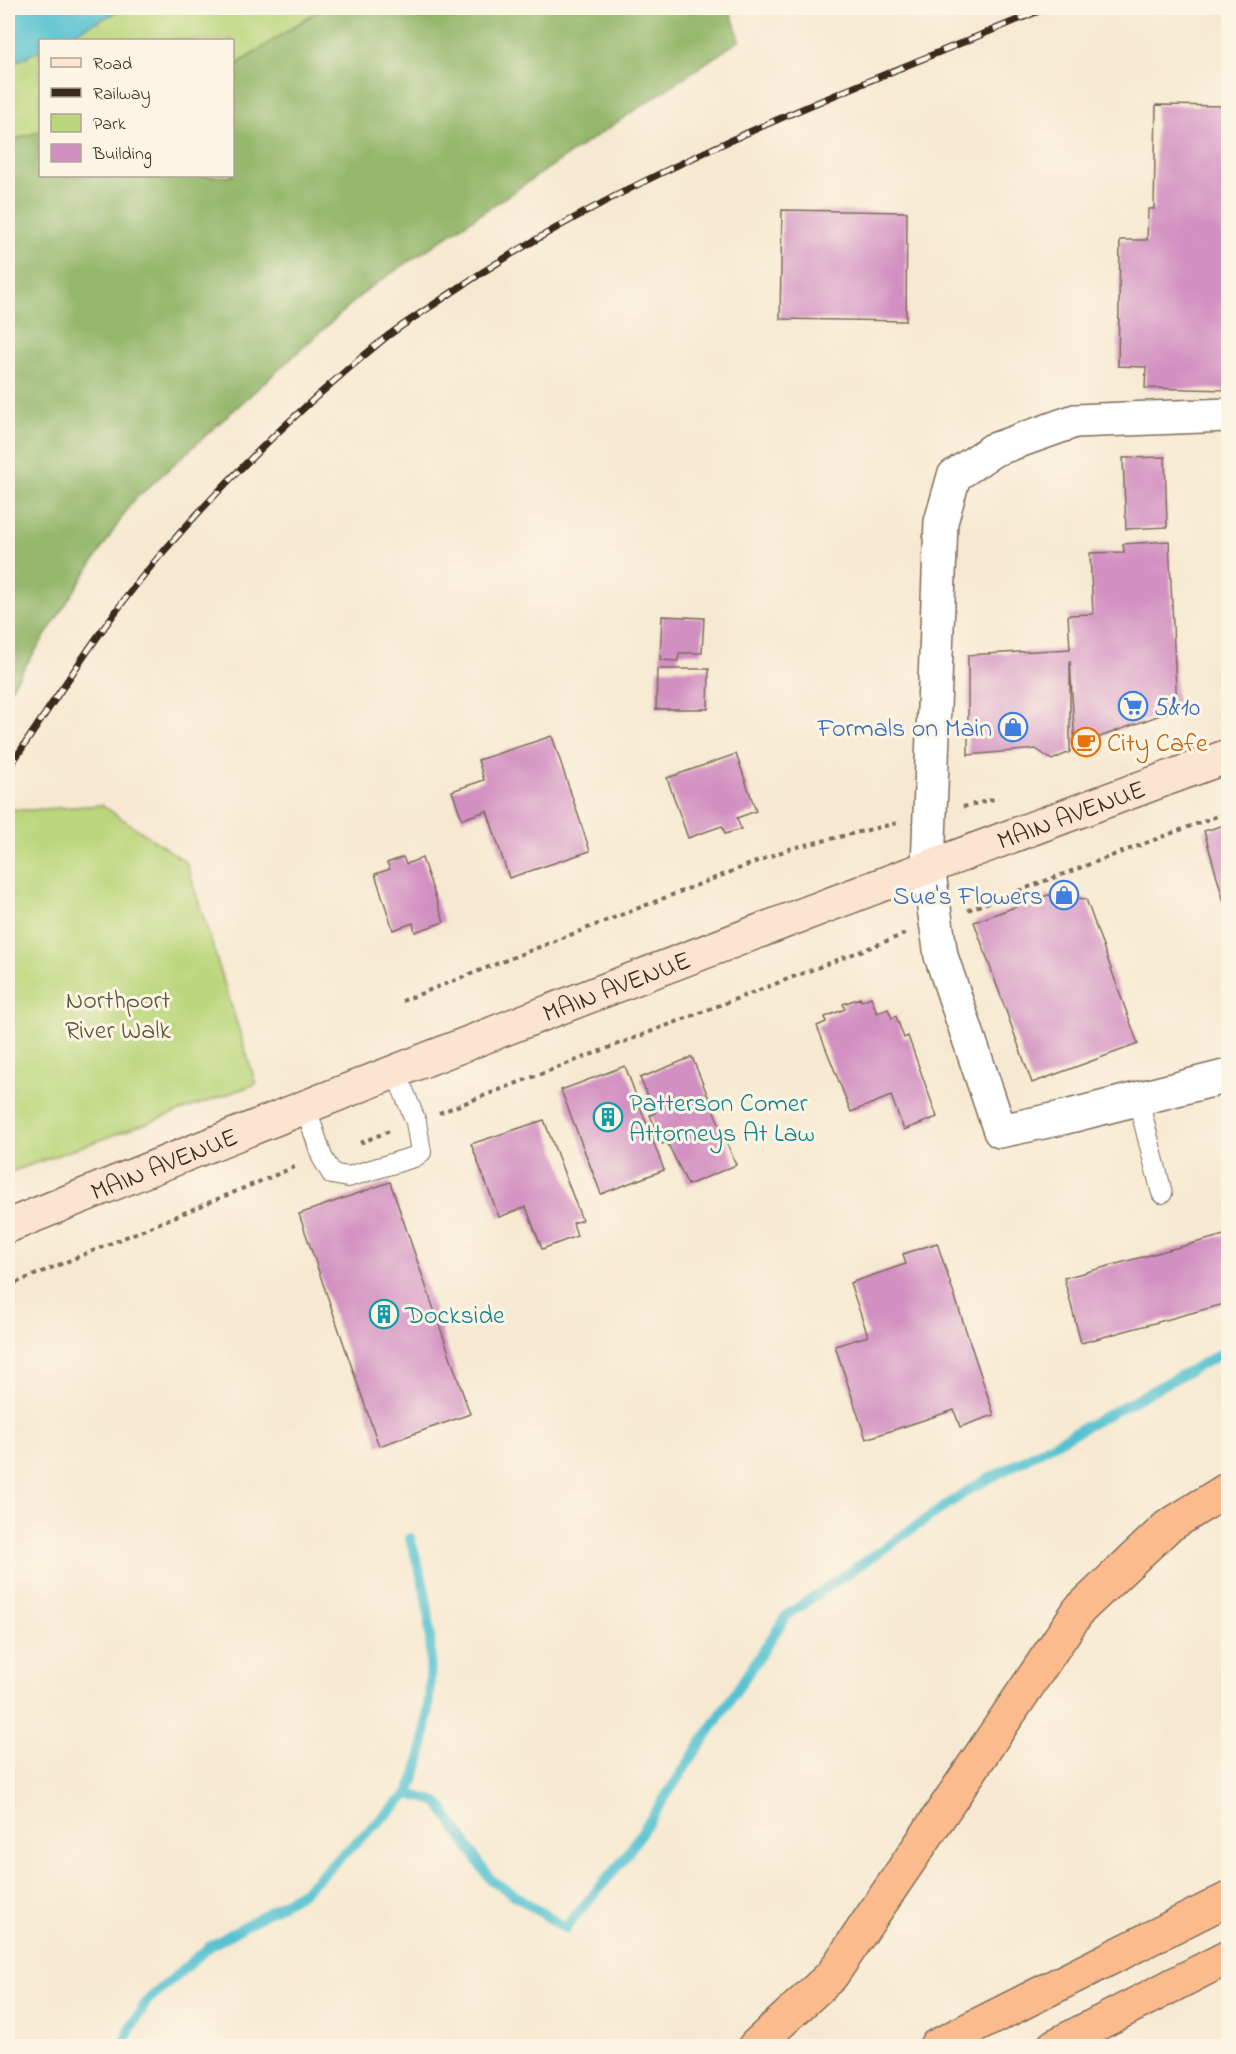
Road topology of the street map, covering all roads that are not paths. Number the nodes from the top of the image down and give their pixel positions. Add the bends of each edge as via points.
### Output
1 (1228, 415) edge
2 (1228, 756) edge
3 (928, 867) junction
4 (395, 1070) junction
5 (1228, 1076) edge
6 (1138, 1099) junction
7 (305, 1105) junction
8 (1162, 1193) dead end
9 (8, 1226) edge
10 (1228, 1489) edge
11 (1228, 1899) edge
12 (1228, 1957) edge
13 (755, 2046) edge
14 (936, 2046) edge
15 (1054, 2046) edge

1 - 3 street via 1075,421 999,448 954,476 941,522
2 - 3 main road, MAIN AVENUE
3 - 4 main road, MAIN AVENUE
3 - 6 street via 941,956 1000,1131
4 - 7 main road, MAIN AVENUE
4 - 7 lane via 416,1122 421,1152 414,1157 348,1177 332,1174 322,1157
5 - 6 street
6 - 8 lane
7 - 9 main road, MAIN AVENUE
10 - 13 highway via 1167,1527 1079,1610 832,1975
11 - 14 highway
12 - 15 highway

